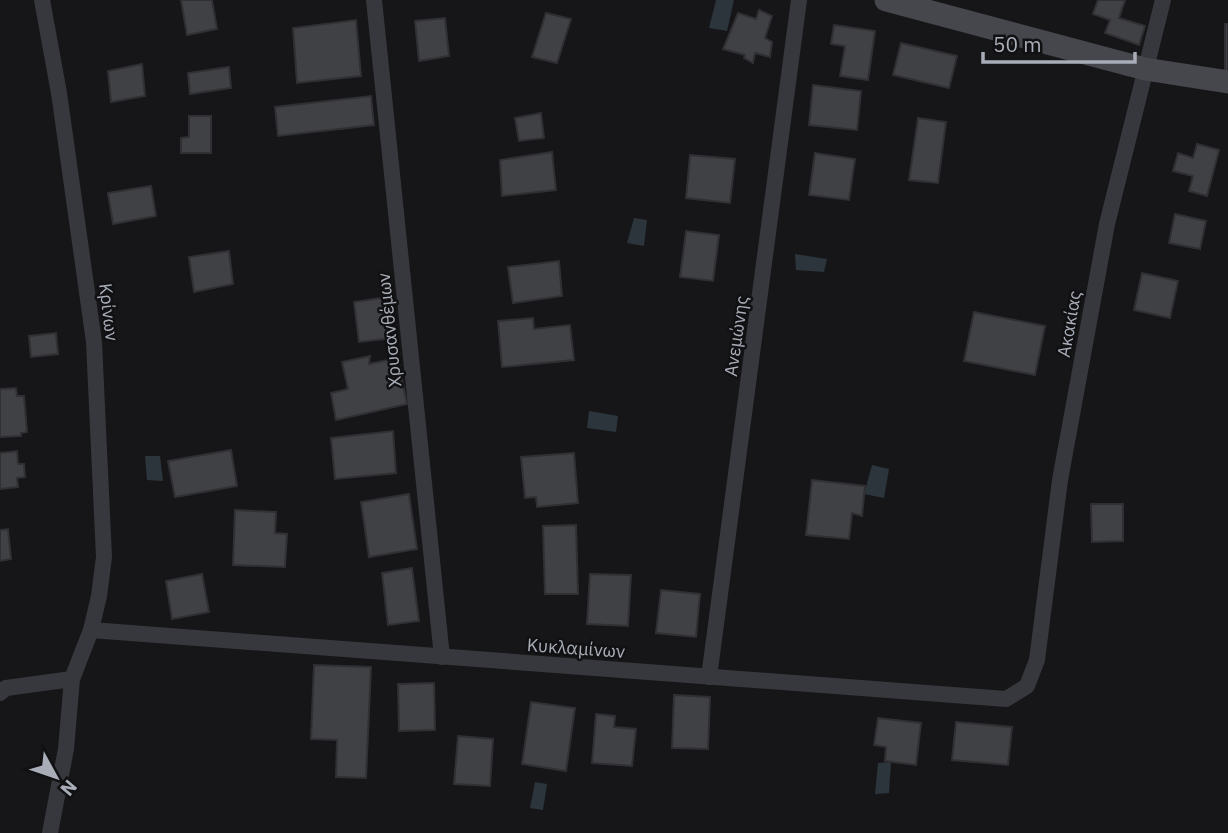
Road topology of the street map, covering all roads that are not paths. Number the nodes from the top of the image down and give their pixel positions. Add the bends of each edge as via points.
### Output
1 (42, 0) edge
2 (374, 0) edge
3 (799, 0) edge
4 (886, 0) edge
5 (1163, 0) edge
6 (1145, 69) junction
7 (1228, 82) edge
8 (90, 630) junction
9 (442, 657) junction
10 (1037, 660) joint
11 (709, 677) junction
12 (72, 679) junction
13 (0, 694) edge
14 (50, 833) edge

1 - 8 street, Κρίνων via 94,342 104,557
2 - 9 street, Χρυσανθέμων
3 - 11 street, Ανεμώνης
4 - 6 street
5 - 6 street, Ακακίας
6 - 7 street
6 - 10 street, Ακακίας via 1107,224 1062,466
8 - 9 street, Κυκλαμίνων
8 - 12 street, Κρίνων
9 - 11 street, Κυκλαμίνων
10 - 11 street, Κυκλαμίνων via 1027,686 1006,698
12 - 13 street via 6,688
12 - 14 street, Κρίνων via 66,749

